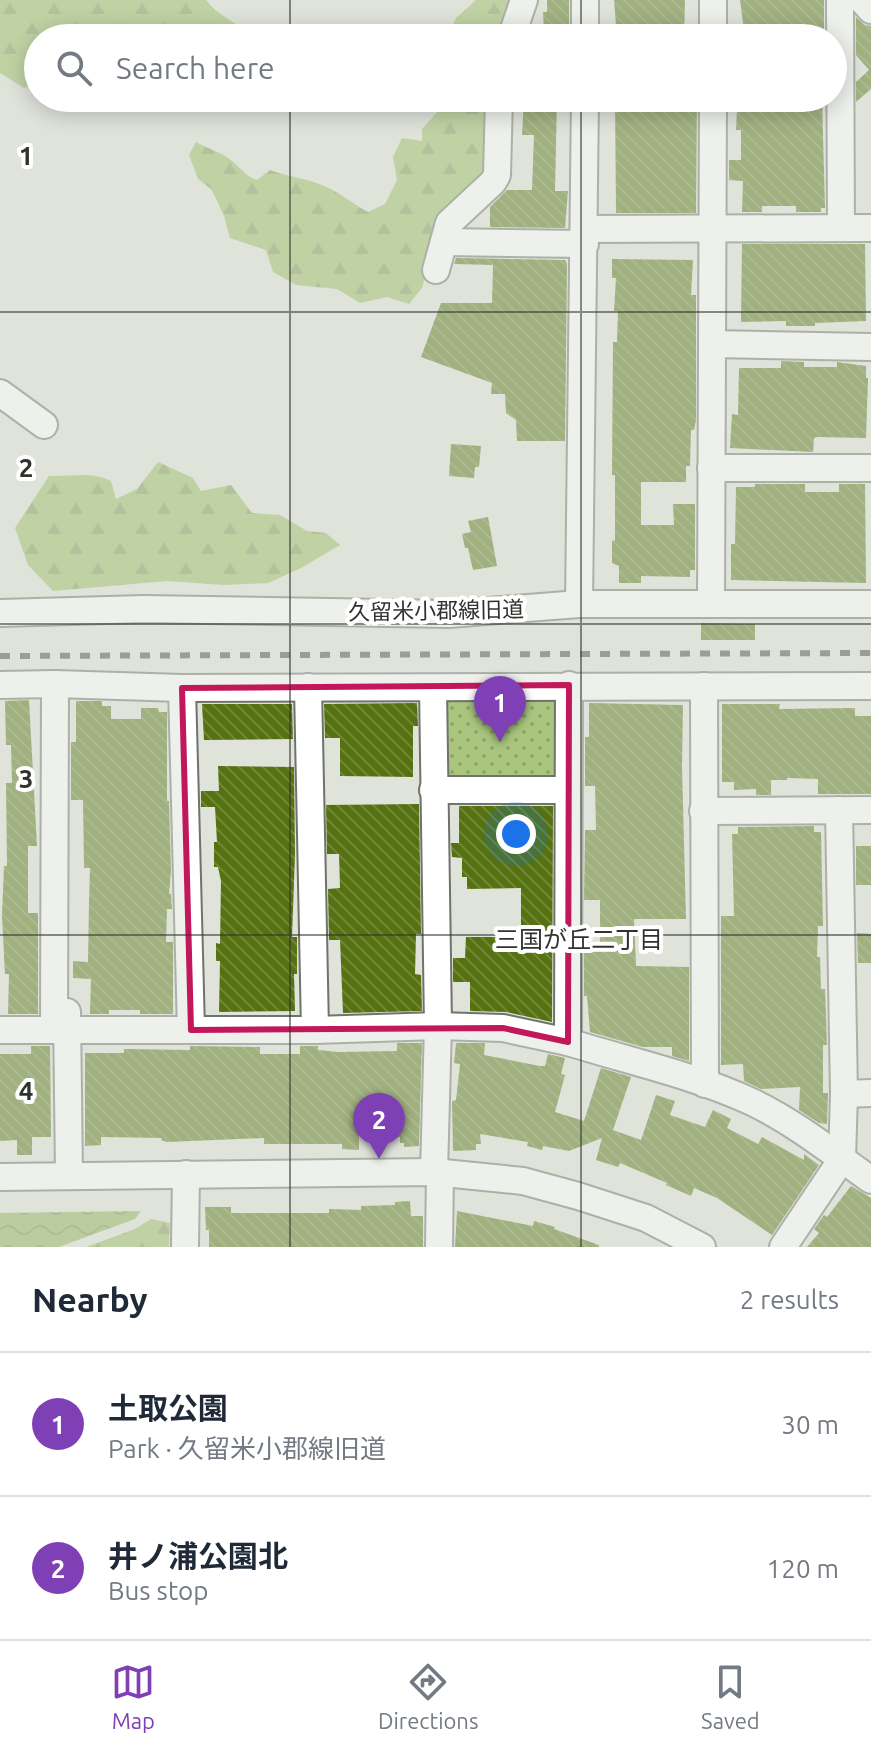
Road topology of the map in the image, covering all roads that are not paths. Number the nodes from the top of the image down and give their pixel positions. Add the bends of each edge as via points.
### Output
1 (524, 0) edge
2 (585, 0) edge
3 (713, 0) edge
4 (840, 0) edge
5 (862, 0) edge
6 (871, 10) edge
7 (516, 24) edge
8 (585, 24) edge
9 (713, 24) edge
10 (840, 24) edge
11 (499, 112) edge
12 (585, 112) edge
13 (713, 112) edge
14 (840, 112) edge
15 (712, 227) junction
16 (841, 228) junction
17 (871, 228) edge
18 (585, 236) junction
19 (444, 242) junction
20 (436, 270) dead end
21 (712, 344) junction
22 (871, 347) edge
23 (0, 393) edge
24 (44, 425) dead end
25 (711, 468) junction
26 (871, 468) edge
27 (711, 603) junction
28 (579, 604) junction
29 (871, 604) edge
30 (0, 613) edge
31 (58, 684) junction
32 (0, 685) edge
33 (569, 685) junction
34 (704, 686) junction
35 (871, 686) edge
36 (308, 687) junction
37 (182, 688) junction
38 (433, 688) junction
39 (433, 790) junction
40 (567, 790) junction
41 (839, 810) junction
42 (871, 810) edge
43 (703, 811) junction
44 (438, 1026) junction
45 (61, 1029) junction
46 (0, 1030) edge
47 (191, 1030) junction
48 (315, 1030) junction
49 (568, 1042) junction
50 (705, 1084) junction
51 (871, 1093) edge
52 (844, 1094) junction
53 (842, 1159) junction
54 (437, 1172) junction
55 (186, 1174) junction
56 (65, 1176) junction
57 (0, 1177) edge
58 (871, 1180) edge
59 (185, 1247) edge
60 (439, 1247) edge
61 (702, 1247) edge
62 (783, 1247) edge

1 - 7 street
2 - 8 street
3 - 9 street
4 - 10 street
5 - 6 street
11 - 19 street via 497,175 449,223
12 - 18 street
13 - 15 street
14 - 16 street
15 - 16 street
15 - 18 street
15 - 21 street
16 - 17 street
18 - 19 street
18 - 28 street
19 - 20 street
21 - 22 street
21 - 25 street
23 - 24 street
25 - 26 street
25 - 27 street
27 - 28 street, 久留米小郡線旧道
27 - 29 street, 久留米小郡線旧道
28 - 30 street, 久留米小郡線旧道 via 449,614 144,609
31 - 32 street
31 - 37 street
31 - 45 street
33 - 34 street
33 - 38 street
33 - 40 street
34 - 35 street
34 - 43 street
36 - 37 street
36 - 38 street
36 - 48 street
37 - 47 street
38 - 39 street
39 - 40 street
39 - 44 street
40 - 49 street
41 - 42 street
41 - 43 street
41 - 52 street
43 - 50 street
44 - 48 street
44 - 49 street via 503,1028
44 - 54 street
45 - 46 street
45 - 47 street
45 - 56 street
47 - 48 street
49 - 50 street
50 - 53 street via 751,1102
51 - 52 street
52 - 53 street
53 - 58 street
53 - 62 street
54 - 55 street
54 - 60 street
54 - 61 street via 523,1181 578,1196 646,1218
55 - 56 street
55 - 59 street
56 - 57 street

